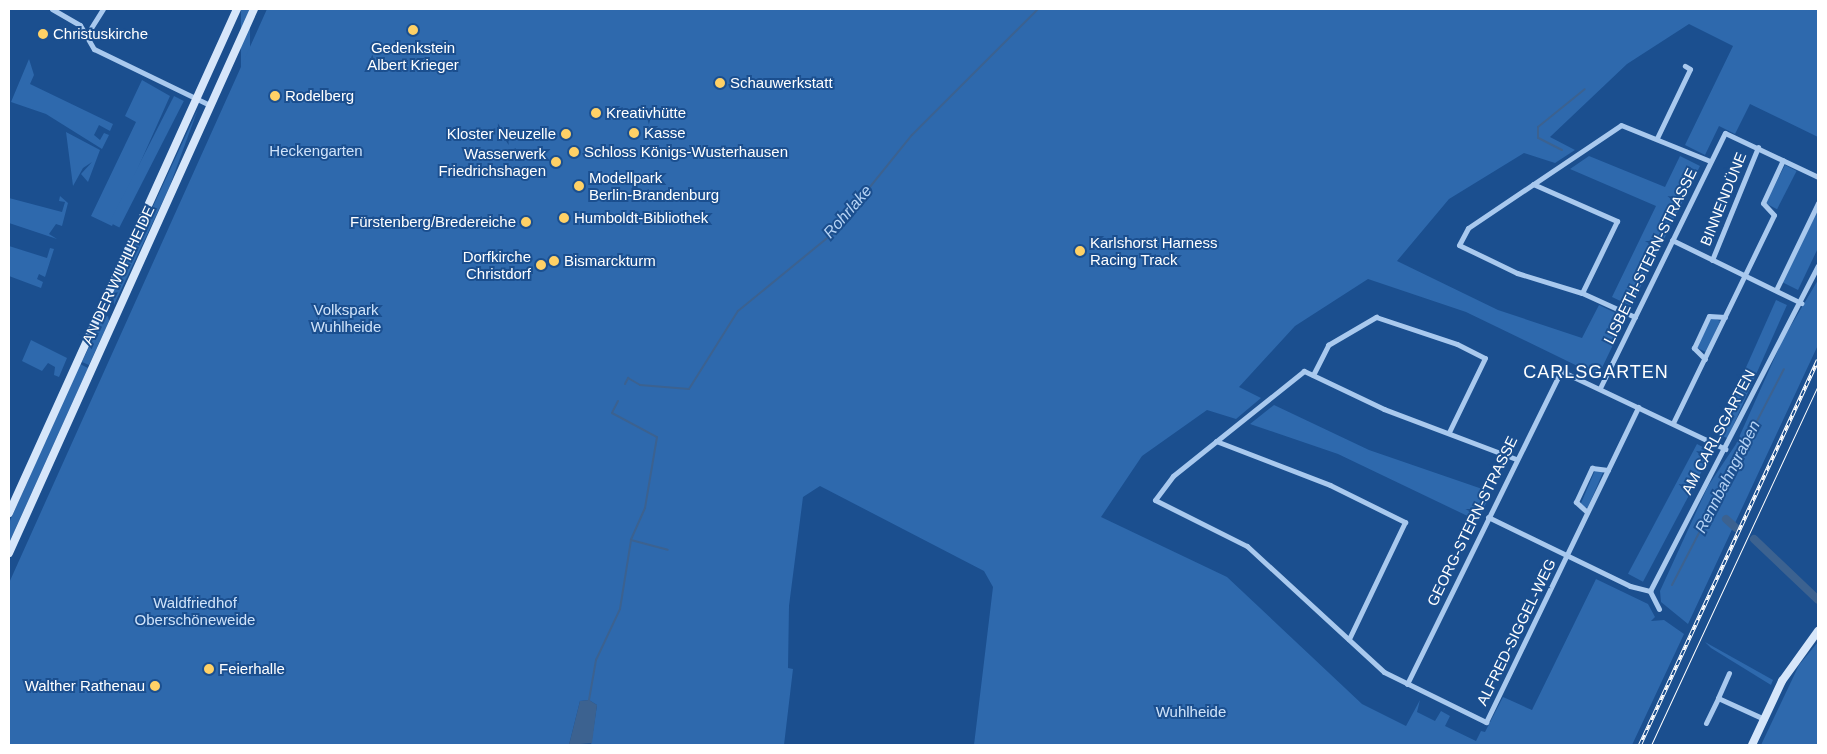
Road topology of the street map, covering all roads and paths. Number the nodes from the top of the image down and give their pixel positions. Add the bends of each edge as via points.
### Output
1 (52, 9) edge
2 (103, 9) edge
3 (236, 9) edge
4 (254, 9) edge
5 (86, 36) junction
6 (1685, 66) dead end
7 (196, 99) junction
8 (210, 105) junction
9 (1657, 138) junction
10 (1758, 147) junction
11 (1783, 160) junction
12 (1710, 161) junction
13 (1818, 177) edge
14 (1533, 184) junction
15 (1818, 203) edge
16 (1672, 240) junction
17 (1712, 260) junction
18 (1818, 266) edge
19 (1744, 275) junction
20 (1776, 290) junction
21 (1582, 293) junction
22 (1801, 303) junction
23 (1635, 317) junction
24 (1725, 317) junction
25 (1705, 359) junction
26 (1313, 375) junction
27 (1600, 388) junction
28 (1638, 407) junction
29 (1673, 424) junction
30 (1449, 432) junction
31 (1216, 441) junction
32 (1725, 449) junction
33 (1516, 458) junction
34 (1608, 470) junction
35 (1587, 512) junction
36 (9, 513) edge
37 (1488, 517) junction
38 (9, 553) edge
39 (1566, 555) junction
40 (1650, 591) junction
41 (1659, 609) dead end
42 (1818, 631) edge
43 (1349, 639) junction
44 (1729, 673) dead end
45 (1407, 684) junction
46 (1718, 698) junction
47 (1764, 719) junction
48 (1706, 724) dead end
49 (1752, 745) edge

1 - 5 street via 72,18
2 - 5 street
3 - 7 main road, AN DER WUHLHEIDE
4 - 8 main road, AN DER WUHLHEIDE
5 - 7 street via 94,49
6 - 9 street via 1690,69
7 - 8 street
7 - 36 main road, AN DER WUHLHEIDE
8 - 38 main road, AN DER WUHLHEIDE
9 - 12 street
9 - 14 street via 1621,125
10 - 11 street
10 - 12 street, LISBETH-STERN-STRASSE via 1725,133
10 - 17 street, BINNENDÜNE
11 - 13 street
11 - 19 street via 1763,202 1774,214
12 - 16 street, LISBETH-STERN-STRASSE
14 - 21 street via 1537,190 1617,222
14 - 21 street via 1468,228 1459,245 1517,273
15 - 20 street
16 - 17 street
16 - 23 street, LISBETH-STERN-STRASSE
17 - 19 street
18 - 22 street, AM CARLSGARTEN
19 - 20 street
19 - 24 street
20 - 22 street
21 - 23 street
22 - 32 street, AM CARLSGARTEN
23 - 27 street, LISBETH-STERN-STRASSE
24 - 25 street
24 - 25 street via 1713,314 1705,324 1694,348
25 - 29 street
26 - 30 street via 1384,409
26 - 30 street via 1328,345 1376,317 1457,344 1485,358
26 - 31 street via 1301,372
27 - 28 street
27 - 33 street, GEORG-STERN-STRASSE via 1561,371
28 - 29 street
28 - 34 street
29 - 32 street
30 - 33 street
31 - 43 street via 1164,484 1155,500 1247,546
31 - 43 street via 1330,485 1405,522
32 - 40 street, AM CARLSGARTEN
33 - 37 street, GEORG-STERN-STRASSE
34 - 35 street
34 - 35 street via 1592,468 1576,502
35 - 39 street
37 - 39 street
37 - 45 street, GEORG-STERN-STRASSE
39 - 40 street via 1643,592
39 - 45 street, ALFRED-SIGGEL-WEG via 1486,722
40 - 41 street
42 - 47 main road via 1788,671
43 - 45 street via 1384,672
44 - 46 street
46 - 47 street
46 - 48 street
47 - 49 main road

